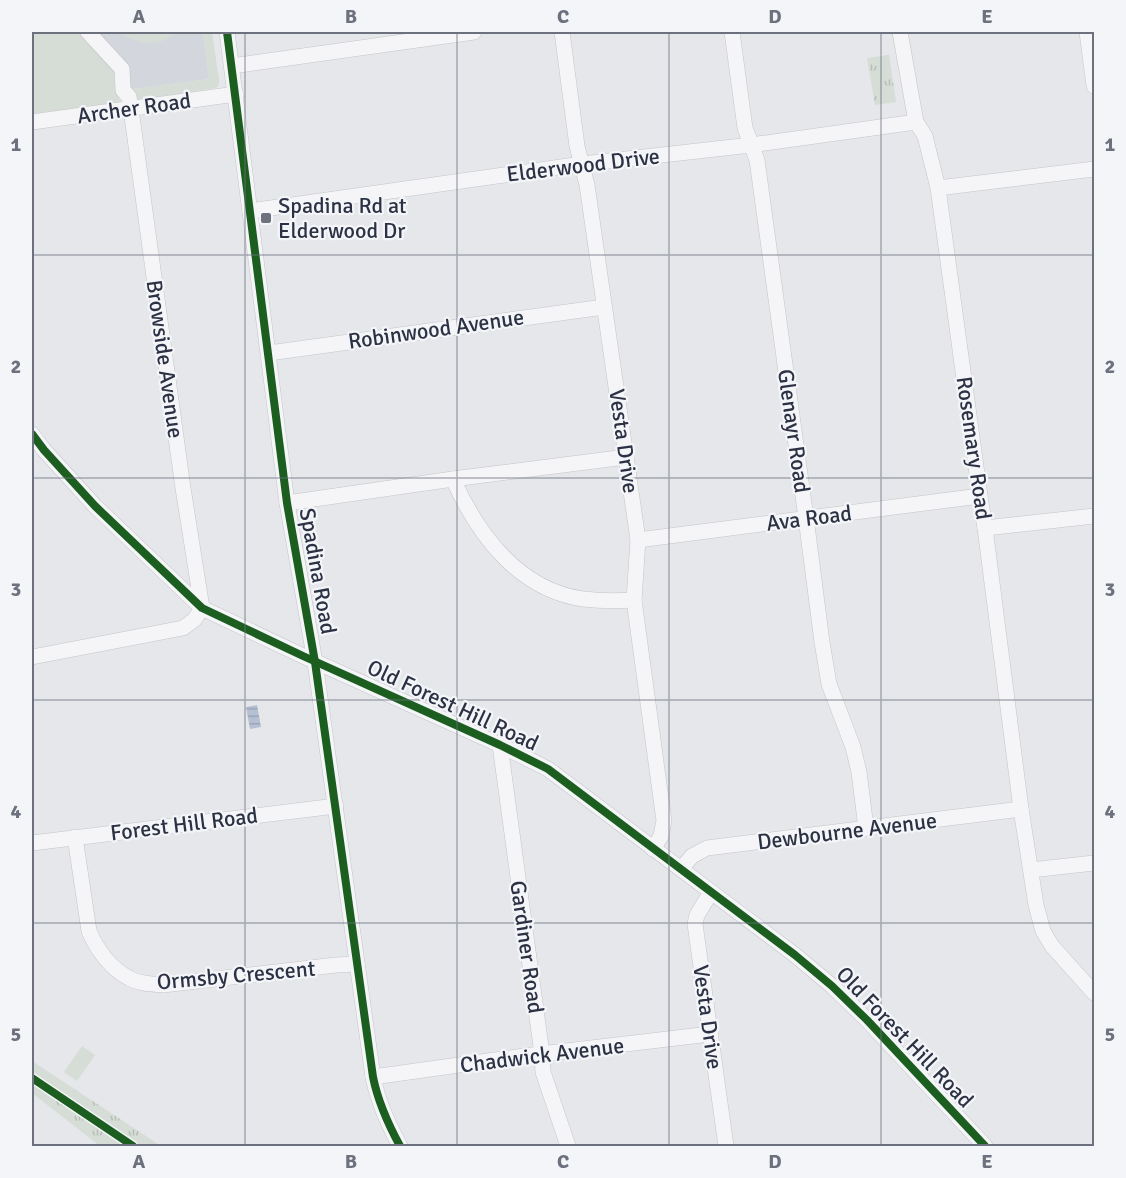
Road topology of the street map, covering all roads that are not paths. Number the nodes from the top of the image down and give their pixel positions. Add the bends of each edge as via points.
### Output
1 (88, 32) edge
2 (227, 32) edge
3 (474, 32) edge
4 (562, 32) edge
5 (732, 32) edge
6 (900, 32) edge
7 (1087, 32) edge
8 (232, 66) junction
9 (1095, 86) edge
10 (236, 94) junction
11 (131, 109) junction
12 (32, 122) edge
13 (916, 122) junction
14 (751, 145) junction
15 (582, 164) junction
16 (1095, 169) edge
17 (938, 188) junction
18 (250, 211) junction
19 (604, 307) junction
20 (269, 353) junction
21 (32, 434) edge
22 (626, 457) junction
23 (453, 479) junction
24 (980, 496) junction
25 (287, 503) junction
26 (1095, 516) edge
27 (806, 518) junction
28 (986, 528) junction
29 (638, 540) junction
30 (634, 600) junction
31 (202, 608) junction
32 (32, 657) edge
33 (315, 662) junction
34 (500, 745) junction
35 (336, 806) junction
36 (1021, 809) junction
37 (866, 828) junction
38 (75, 837) junction
39 (32, 843) edge
40 (653, 849) junction
41 (1095, 863) edge
42 (681, 869) junction
43 (1031, 870) junction
44 (711, 892) junction
45 (357, 964) junction
46 (1095, 993) edge
47 (710, 1034) junction
48 (542, 1054) junction
49 (373, 1077) junction
50 (400, 1146) edge
51 (568, 1146) edge
52 (726, 1146) edge
53 (985, 1146) edge

1 - 11 street, Browside Avenue via 122,69 123,90
2 - 8 street, Spadina Road
3 - 8 street
4 - 15 street, Vesta Drive
5 - 14 street, Glenayr Road via 745,128
6 - 13 street, Rosemary Road
7 - 9 street
8 - 10 street, Spadina Road
10 - 11 street, Archer Road
10 - 18 street, Spadina Road
11 - 12 street, Archer Road
11 - 31 street, Browside Avenue
13 - 14 street, Elderwood Drive
13 - 17 street, Rosemary Road via 925,135
14 - 15 street, Elderwood Drive
14 - 27 street, Glenayr Road via 757,160
15 - 18 street, Elderwood Drive
15 - 19 street, Vesta Drive
16 - 17 street
17 - 24 street, Rosemary Road
18 - 20 street, Spadina Road
19 - 20 street, Robinwood Avenue
19 - 22 street, Vesta Drive
20 - 25 street, Spadina Road
21 - 31 street, Old Forest Hill Road via 95,506
22 - 23 street
22 - 29 street, Vesta Drive
23 - 25 street
23 - 30 street via 485,535 526,578 582,599
24 - 27 street, Ava Road
24 - 28 street, Rosemary Road
25 - 33 street, Spadina Road
26 - 28 street
27 - 29 street, Ava Road
27 - 37 street, Glenayr Road via 829,684 853,747
28 - 36 street, Rosemary Road
29 - 30 street, Vesta Drive
30 - 40 street, Vesta Drive via 664,821
31 - 32 street via 183,628
31 - 33 street, Old Forest Hill Road
33 - 34 street, Old Forest Hill Road
33 - 35 street, Spadina Road
34 - 40 street, Old Forest Hill Road via 548,770
34 - 48 street, Gardiner Road
35 - 38 street, Forest Hill Road
35 - 45 street, Spadina Road
36 - 37 street, Dewbourne Avenue
36 - 43 street, Rosemary Road
37 - 42 street, Dewbourne Avenue via 707,848 692,856
38 - 39 street, Forest Hill Road
38 - 45 street, Ormsby Crescent via 89,931 109,962 131,979 163,986
40 - 42 street, Old Forest Hill Road
41 - 43 street
42 - 44 street, Old Forest Hill Road
43 - 46 street, Rosemary Road via 1043,931
44 - 47 street, Vesta Drive via 695,924
44 - 53 street, Old Forest Hill Road via 832,986
45 - 49 street, Spadina Road
47 - 48 street, Chadwick Avenue
47 - 52 street, Vesta Drive
48 - 49 street, Chadwick Avenue
48 - 51 street, Gardiner Road via 543,1072
49 - 50 street, Spadina Road

